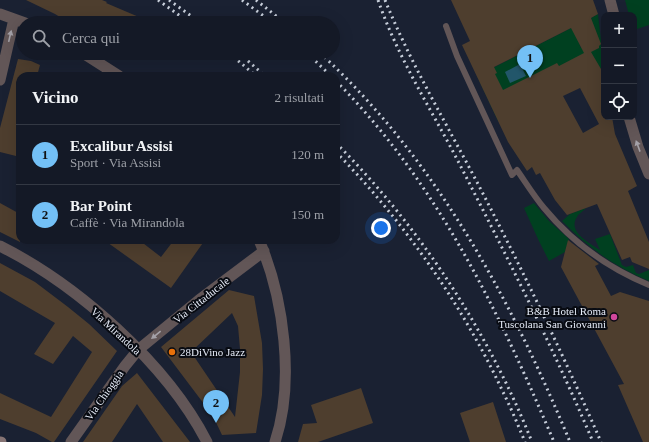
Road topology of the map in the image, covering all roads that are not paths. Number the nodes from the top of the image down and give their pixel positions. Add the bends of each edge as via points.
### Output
1 (610, 0) edge
2 (613, 12) edge
3 (0, 14) edge
4 (16, 20) edge
5 (446, 26) dead end
6 (16, 30) edge
7 (94, 60) edge
8 (113, 72) edge
9 (0, 80) edge
10 (630, 120) edge
11 (649, 172) edge
12 (261, 244) edge
13 (0, 246) edge
14 (264, 251) junction
15 (649, 285) edge
16 (138, 350) junction
17 (277, 437) edge
18 (71, 442) edge
19 (207, 442) edge

1 - 2 street
3 - 4 street
5 - 15 lane via 512,176 517,170 536,199 587,250 618,270
9 -> 6 street
7 - 8 street
11 -> 10 street via 636,143
12 - 14 street
13 - 16 street, Via Mirandola via 30,262 60,283 97,312
14 -> 16 street, Via Cittaducale
14 - 17 street via 279,303 283,339 285,393
16 - 18 street, Via Chioggia
16 - 19 street, Via Mirandola via 162,376

